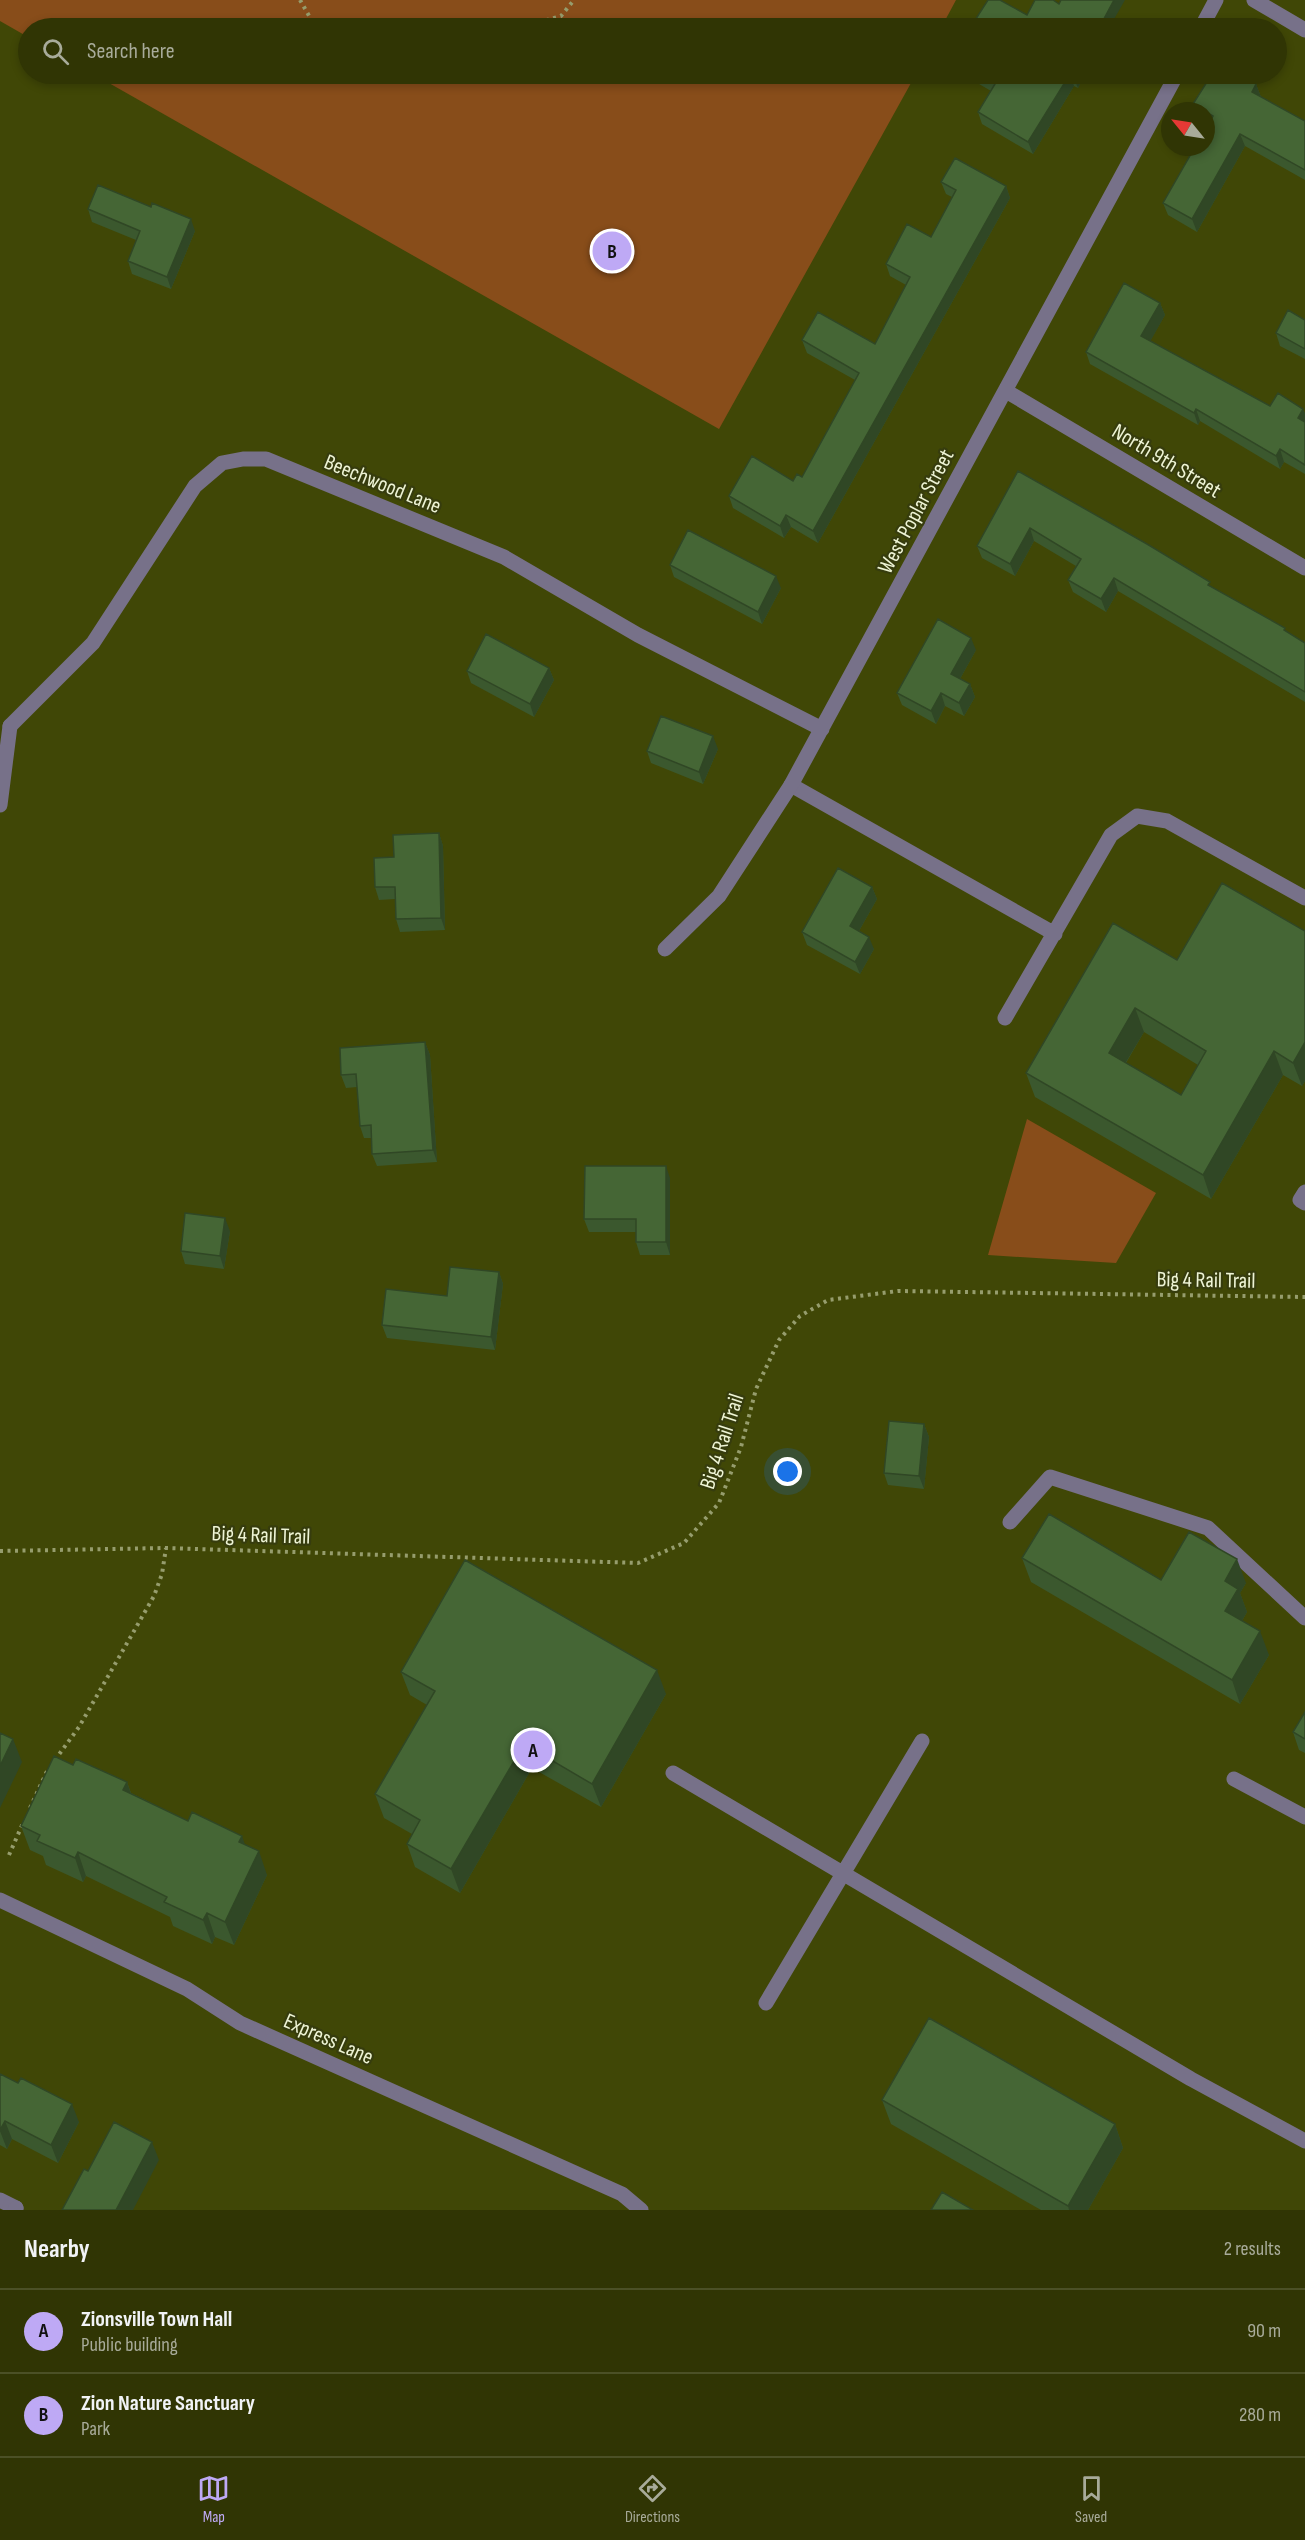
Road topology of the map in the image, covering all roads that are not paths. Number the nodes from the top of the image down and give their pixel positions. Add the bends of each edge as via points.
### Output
1 (1216, 0) edge
2 (1254, 0) edge
3 (1206, 18) edge
4 (1285, 18) edge
5 (1287, 19) edge
6 (1305, 30) edge
7 (1172, 84) edge
8 (1006, 391) junction
9 (1305, 568) edge
10 (822, 729) junction
11 (791, 785) junction
12 (0, 805) edge
13 (1305, 898) edge
14 (1055, 934) junction
15 (665, 950) dead end
16 (1005, 1018) dead end
17 (1305, 1192) edge
18 (1305, 1203) edge
19 (1010, 1522) dead end
20 (1305, 1618) edge
21 (922, 1741) dead end
22 (673, 1773) dead end
23 (1234, 1779) dead end
24 (1305, 1817) edge
25 (844, 1873) junction
26 (0, 1900) edge
27 (766, 2004) dead end
28 (1305, 2141) edge
29 (0, 2200) edge
30 (16, 2209) edge
31 (641, 2210) edge

1 - 3 street
2 - 4 street
5 - 6 street
7 - 8 street, West Poplar Street
8 - 9 street, North 9th Street
8 - 10 street, West Poplar Street
10 - 11 street, West Poplar Street
10 - 12 street, Beechwood Lane via 638,635 504,557 266,459 243,459 222,463 195,486 93,643 10,726
11 - 14 street
11 - 15 street, West Poplar Street via 719,896
13 - 14 street via 1167,821 1137,816 1111,835
14 - 16 street
17 - 18 street via 1300,1200
19 - 20 street via 1050,1476 1208,1528
21 - 25 street
22 - 25 street
23 - 24 street
25 - 27 street
25 - 28 street via 1197,2082
26 - 31 street, Express Lane via 186,1989 240,2023 622,2194
29 - 30 street

